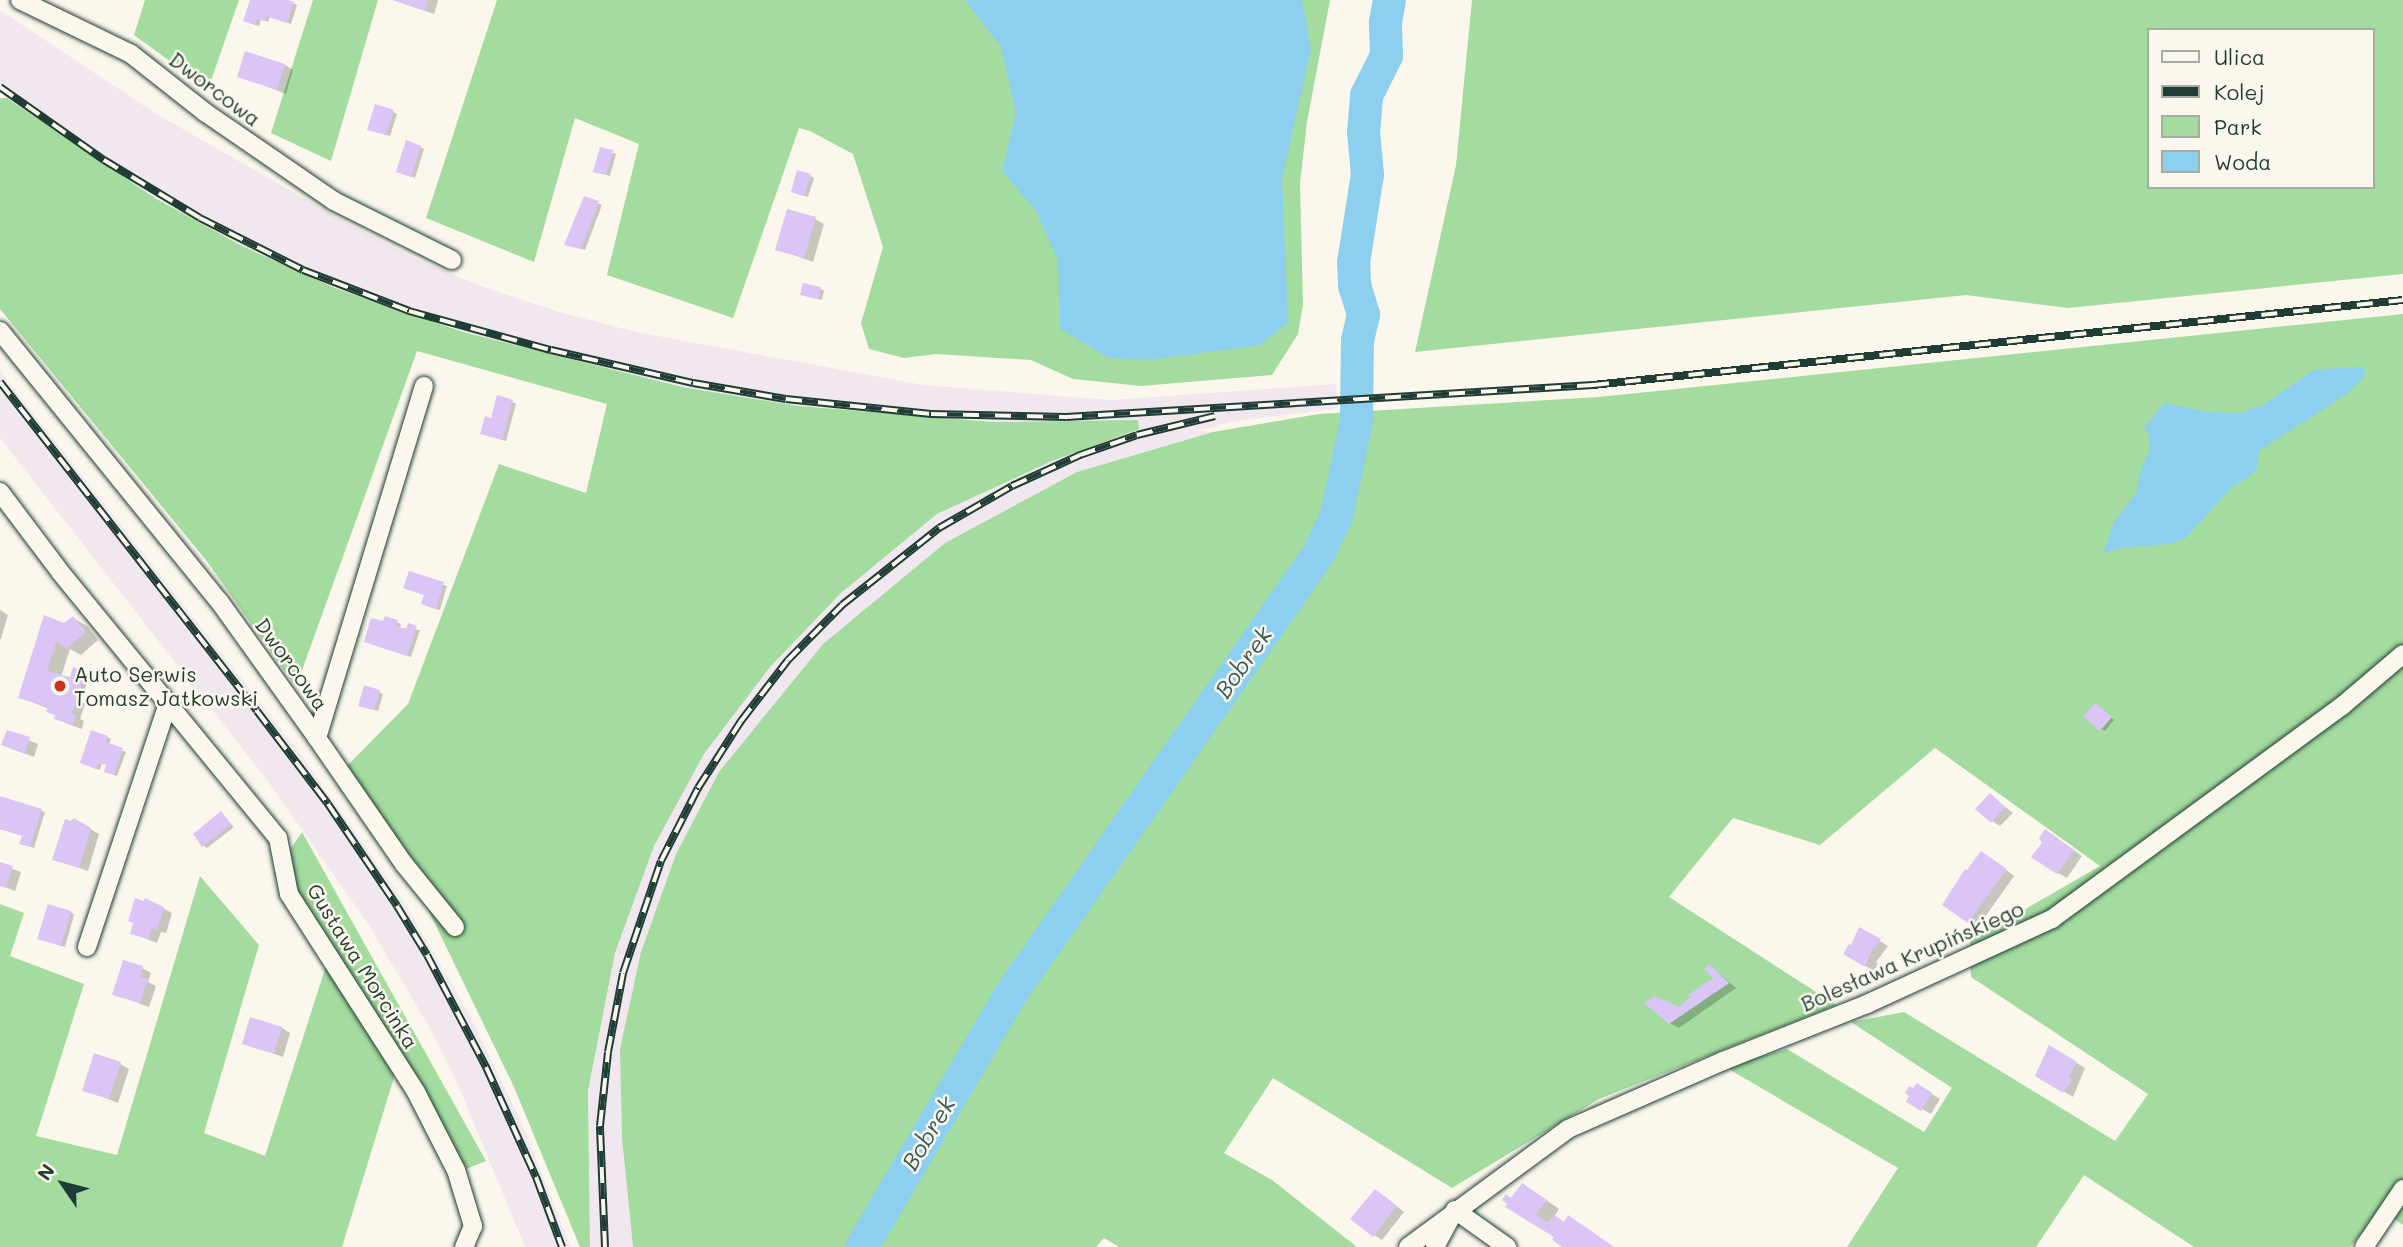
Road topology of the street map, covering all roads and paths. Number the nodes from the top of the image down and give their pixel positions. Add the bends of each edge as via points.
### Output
1 (20, 0) edge
2 (452, 260) dead end
3 (0, 331) edge
4 (424, 386) dead end
5 (0, 492) edge
6 (2403, 654) edge
7 (168, 704) junction
8 (317, 738) junction
9 (455, 927) dead end
10 (87, 947) dead end
11 (2403, 1189) edge
12 (1455, 1210) junction
13 (464, 1247) edge
14 (1408, 1247) edge
15 (1435, 1247) edge
16 (1507, 1247) edge
17 (2364, 1247) edge

1 - 2 street, Dworcowa via 131,54 206,113 334,201
3 - 8 street, Dworcowa via 219,601
4 - 8 street, Dworcowa
5 - 7 street, Gustawa Morcinka
6 - 12 street, Bolesława Krupińskiego via 2342,706 2052,919 1867,1004 1568,1129
7 - 10 street
7 - 13 street, Gustawa Morcinka via 278,838 289,894 416,1092 456,1170 473,1226
8 - 9 street via 404,864
11 - 17 street
12 - 14 street, Bolesława Krupińskiego
12 - 15 street
12 - 16 street

